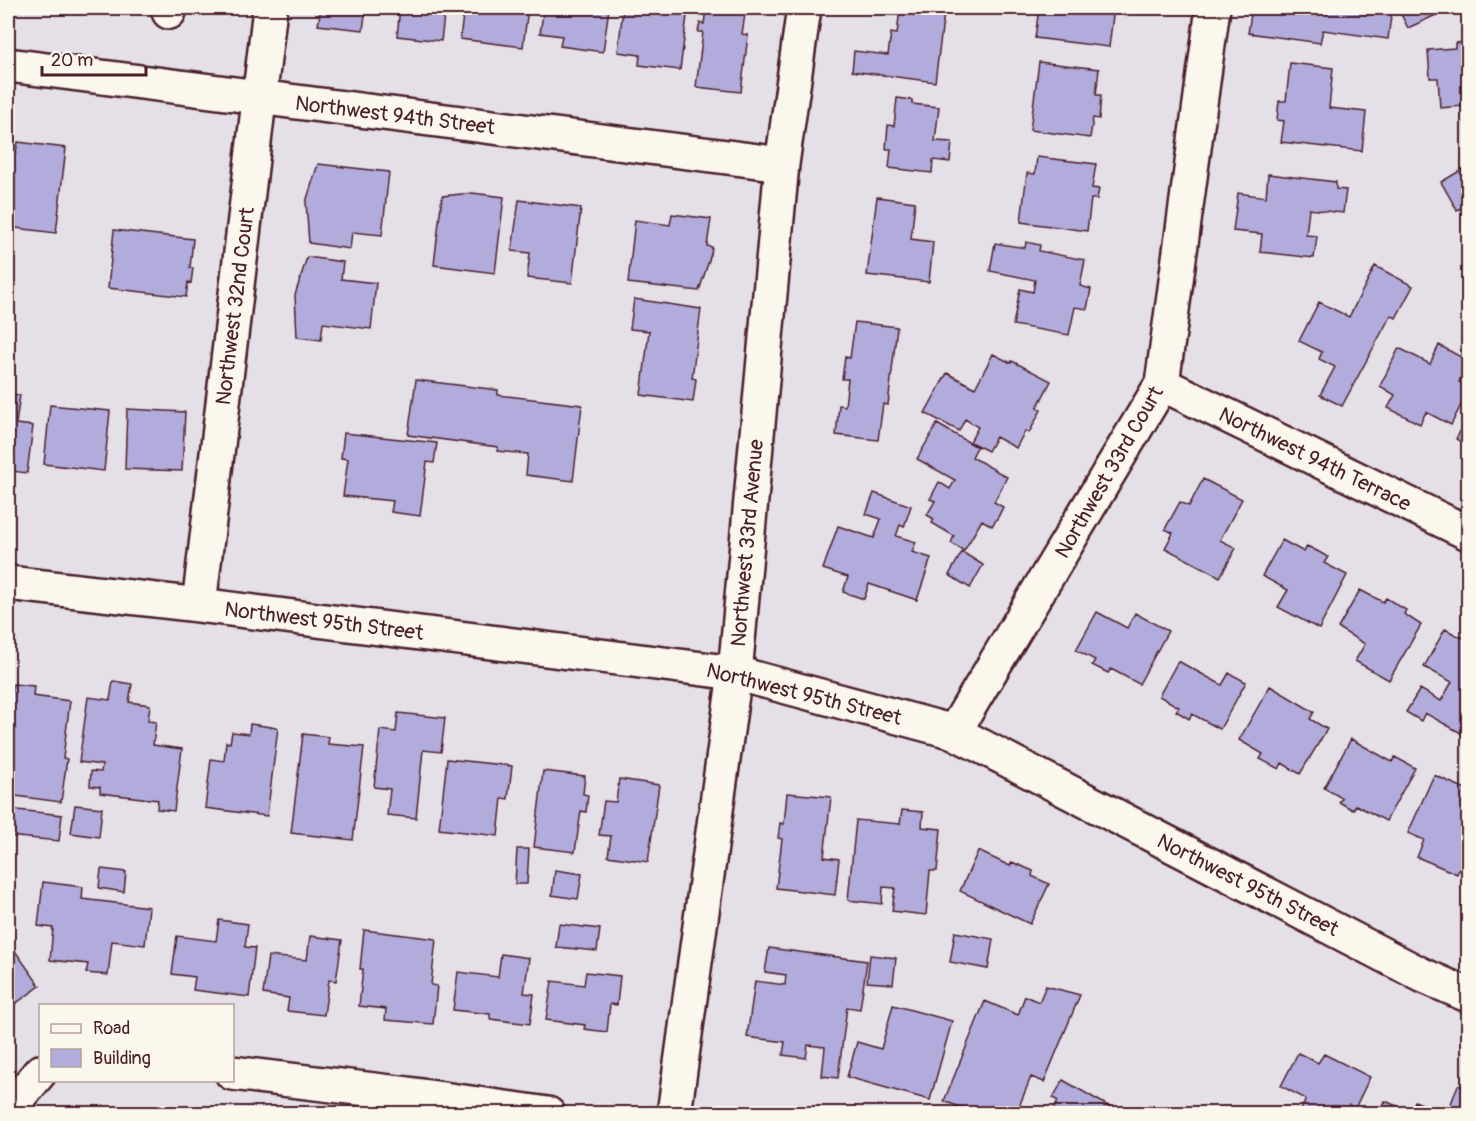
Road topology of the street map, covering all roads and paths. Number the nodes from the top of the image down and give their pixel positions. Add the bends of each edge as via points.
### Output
1 (270, 8) edge
2 (804, 8) edge
3 (1213, 8) edge
4 (8, 65) edge
5 (260, 98) junction
6 (782, 164) junction
7 (1162, 384) junction
8 (1468, 533) edge
9 (8, 583) edge
10 (199, 605) junction
11 (735, 673) junction
12 (954, 732) junction
13 (1468, 994) edge
14 (39, 1073) edge
15 (234, 1073) edge
16 (406, 1104) edge
17 (8, 1111) edge
18 (548, 1113) edge
19 (674, 1113) edge

1 - 5 street, Northwest 32nd Court
2 - 6 street, Northwest 33rd Avenue
3 - 7 street, Northwest 33rd Court
4 - 5 street, Northwest 94th Street
5 - 6 street, Northwest 94th Street
5 - 10 street, Northwest 32nd Court
6 - 11 street, Northwest 33rd Avenue
7 - 8 street, Northwest 94th Terrace
7 - 12 street, Northwest 33rd Court
9 - 10 street, Northwest 95th Street
10 - 11 street, Northwest 95th Street
11 - 12 street, Northwest 95th Street
11 - 19 street, Northwest 33rd Avenue
12 - 13 street, Northwest 95th Street via 1422,975
14 - 17 street
15 - 16 street
16 - 18 street

